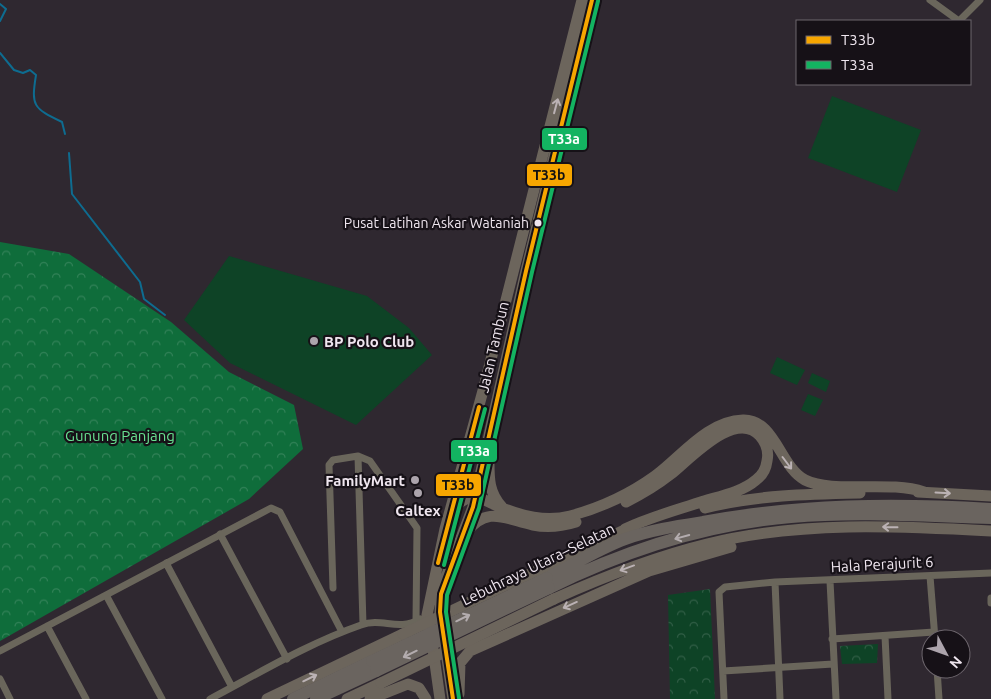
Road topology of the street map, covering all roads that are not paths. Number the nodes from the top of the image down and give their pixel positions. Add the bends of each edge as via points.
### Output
1 (582, 0) edge
2 (592, 0) edge
3 (930, 0) edge
4 (980, 0) edge
5 (956, 20) edge
6 (962, 20) edge
7 (526, 221) junction
8 (526, 268) junction
9 (502, 315) junction
10 (492, 418) junction
11 (358, 456) junction
12 (483, 463) junction
13 (460, 472) junction
14 (924, 492) junction
15 (991, 496) edge
16 (476, 497) junction
17 (502, 508) junction
18 (991, 509) edge
19 (991, 518) edge
20 (445, 528) junction
21 (624, 529) junction
22 (798, 530) junction
23 (991, 531) edge
24 (220, 534) junction
25 (459, 543) junction
26 (166, 563) junction
27 (991, 573) edge
28 (930, 576) junction
29 (830, 581) junction
30 (775, 582) junction
31 (333, 588) dead end
32 (550, 588) junction
33 (106, 595) junction
34 (427, 615) junction
35 (416, 621) junction
36 (363, 624) junction
37 (47, 626) junction
38 (934, 629) edge
39 (342, 632) junction
40 (885, 636) junction
41 (921, 636) edge
42 (832, 639) junction
43 (0, 651) edge
44 (287, 659) junction
45 (833, 664) junction
46 (374, 666) junction
47 (779, 667) junction
48 (723, 671) junction
49 (0, 679) edge
50 (938, 679) edge
51 (232, 687) junction
52 (10, 699) edge
53 (86, 699) edge
54 (162, 699) edge
55 (210, 699) edge
56 (267, 699) edge
57 (293, 699) edge
58 (316, 699) edge
59 (347, 699) edge
60 (370, 699) edge
61 (426, 699) edge
62 (440, 699) edge
63 (453, 699) edge
64 (459, 699) edge
65 (724, 699) edge
66 (780, 699) edge
67 (836, 699) edge
68 (888, 699) edge
69 (939, 699) edge

7 -> 1 main road, Jalan Tambun
2 - 8 main road, Jalan Tambun
3 - 5 street
4 - 6 street
7 - 8 main road via 523,254
7 - 9 main road, Jalan Tambun
8 - 9 main road via 517,279 510,304
8 - 10 main road, Jalan Tambun
9 - 13 main road, Jalan Tambun
10 - 12 main road, Jalan Tambun
10 - 17 main road via 490,486
11 - 31 street via 333,460 329,465
11 - 35 street via 370,461 417,528
11 - 36 street
12 - 13 main road via 471,483 462,479
12 - 16 main road, Jalan Tambun
13 - 20 main road, Jalan Tambun
14 -> 15 main road
17 -> 14 main road via 536,517 568,517 584,512 635,489 716,428 743,420 751,420 764,428 790,468 808,482 908,486
14 - 21 main road via 801,494 757,499
16 - 17 main road
16 - 20 main road via 460,503
16 - 25 main road, Jalan Tambun
18 - 32 highway, Lebuhraya Utara–Selatan via 817,506 756,512 665,528 626,539
19 -> 32 highway, Lebuhraya Utara–Selatan via 851,514 762,521 707,530 668,541 603,564
20 - 34 main road, Jalan Tambun
21 - 25 main road via 747,487 765,469 768,454 764,441 748,428 734,429 710,441 660,483 614,507 571,524 556,526 489,516 472,525
56 -> 21 main road, bridge
23 -> 22 main road via 863,526
22 -> 32 main road via 751,536 670,554
22 -> 64 main road via 649,571 470,651 460,663
24 - 26 street
24 - 39 street via 269,509 280,512
24 - 44 street
25 - 63 main road, Jalan Tambun via 446,577 440,612
26 - 33 street
26 - 51 street
27 - 28 street, Hala Perajurit 6
28 - 29 street, Hala Perajurit 6
28 - 38 street
29 - 30 street, Hala Perajurit 6
29 - 42 street
30 - 47 street
30 - 48 street, Hala Perajurit 6 via 725,587 719,592
32 - 46 highway, Lebuhraya Utara–Selatan, bridge
32 - 59 main road, bridge
33 - 37 street
33 - 54 street
34 - 35 street
34 - 62 main road, Jalan Tambun
35 - 36 street via 406,626
36 - 39 street
37 - 43 street
37 - 53 street
39 - 44 street
40 - 41 street
40 - 42 street
40 - 68 street
42 - 45 street
44 - 51 street
45 - 47 street
45 - 67 street
46 - 57 highway, Lebuhraya Utara–Selatan
46 - 58 highway, Lebuhraya Utara–Selatan
47 - 48 street
47 - 66 street
48 - 65 street
49 - 52 street
50 - 69 street
51 - 55 street
60 - 61 main road via 408,684 415,685

